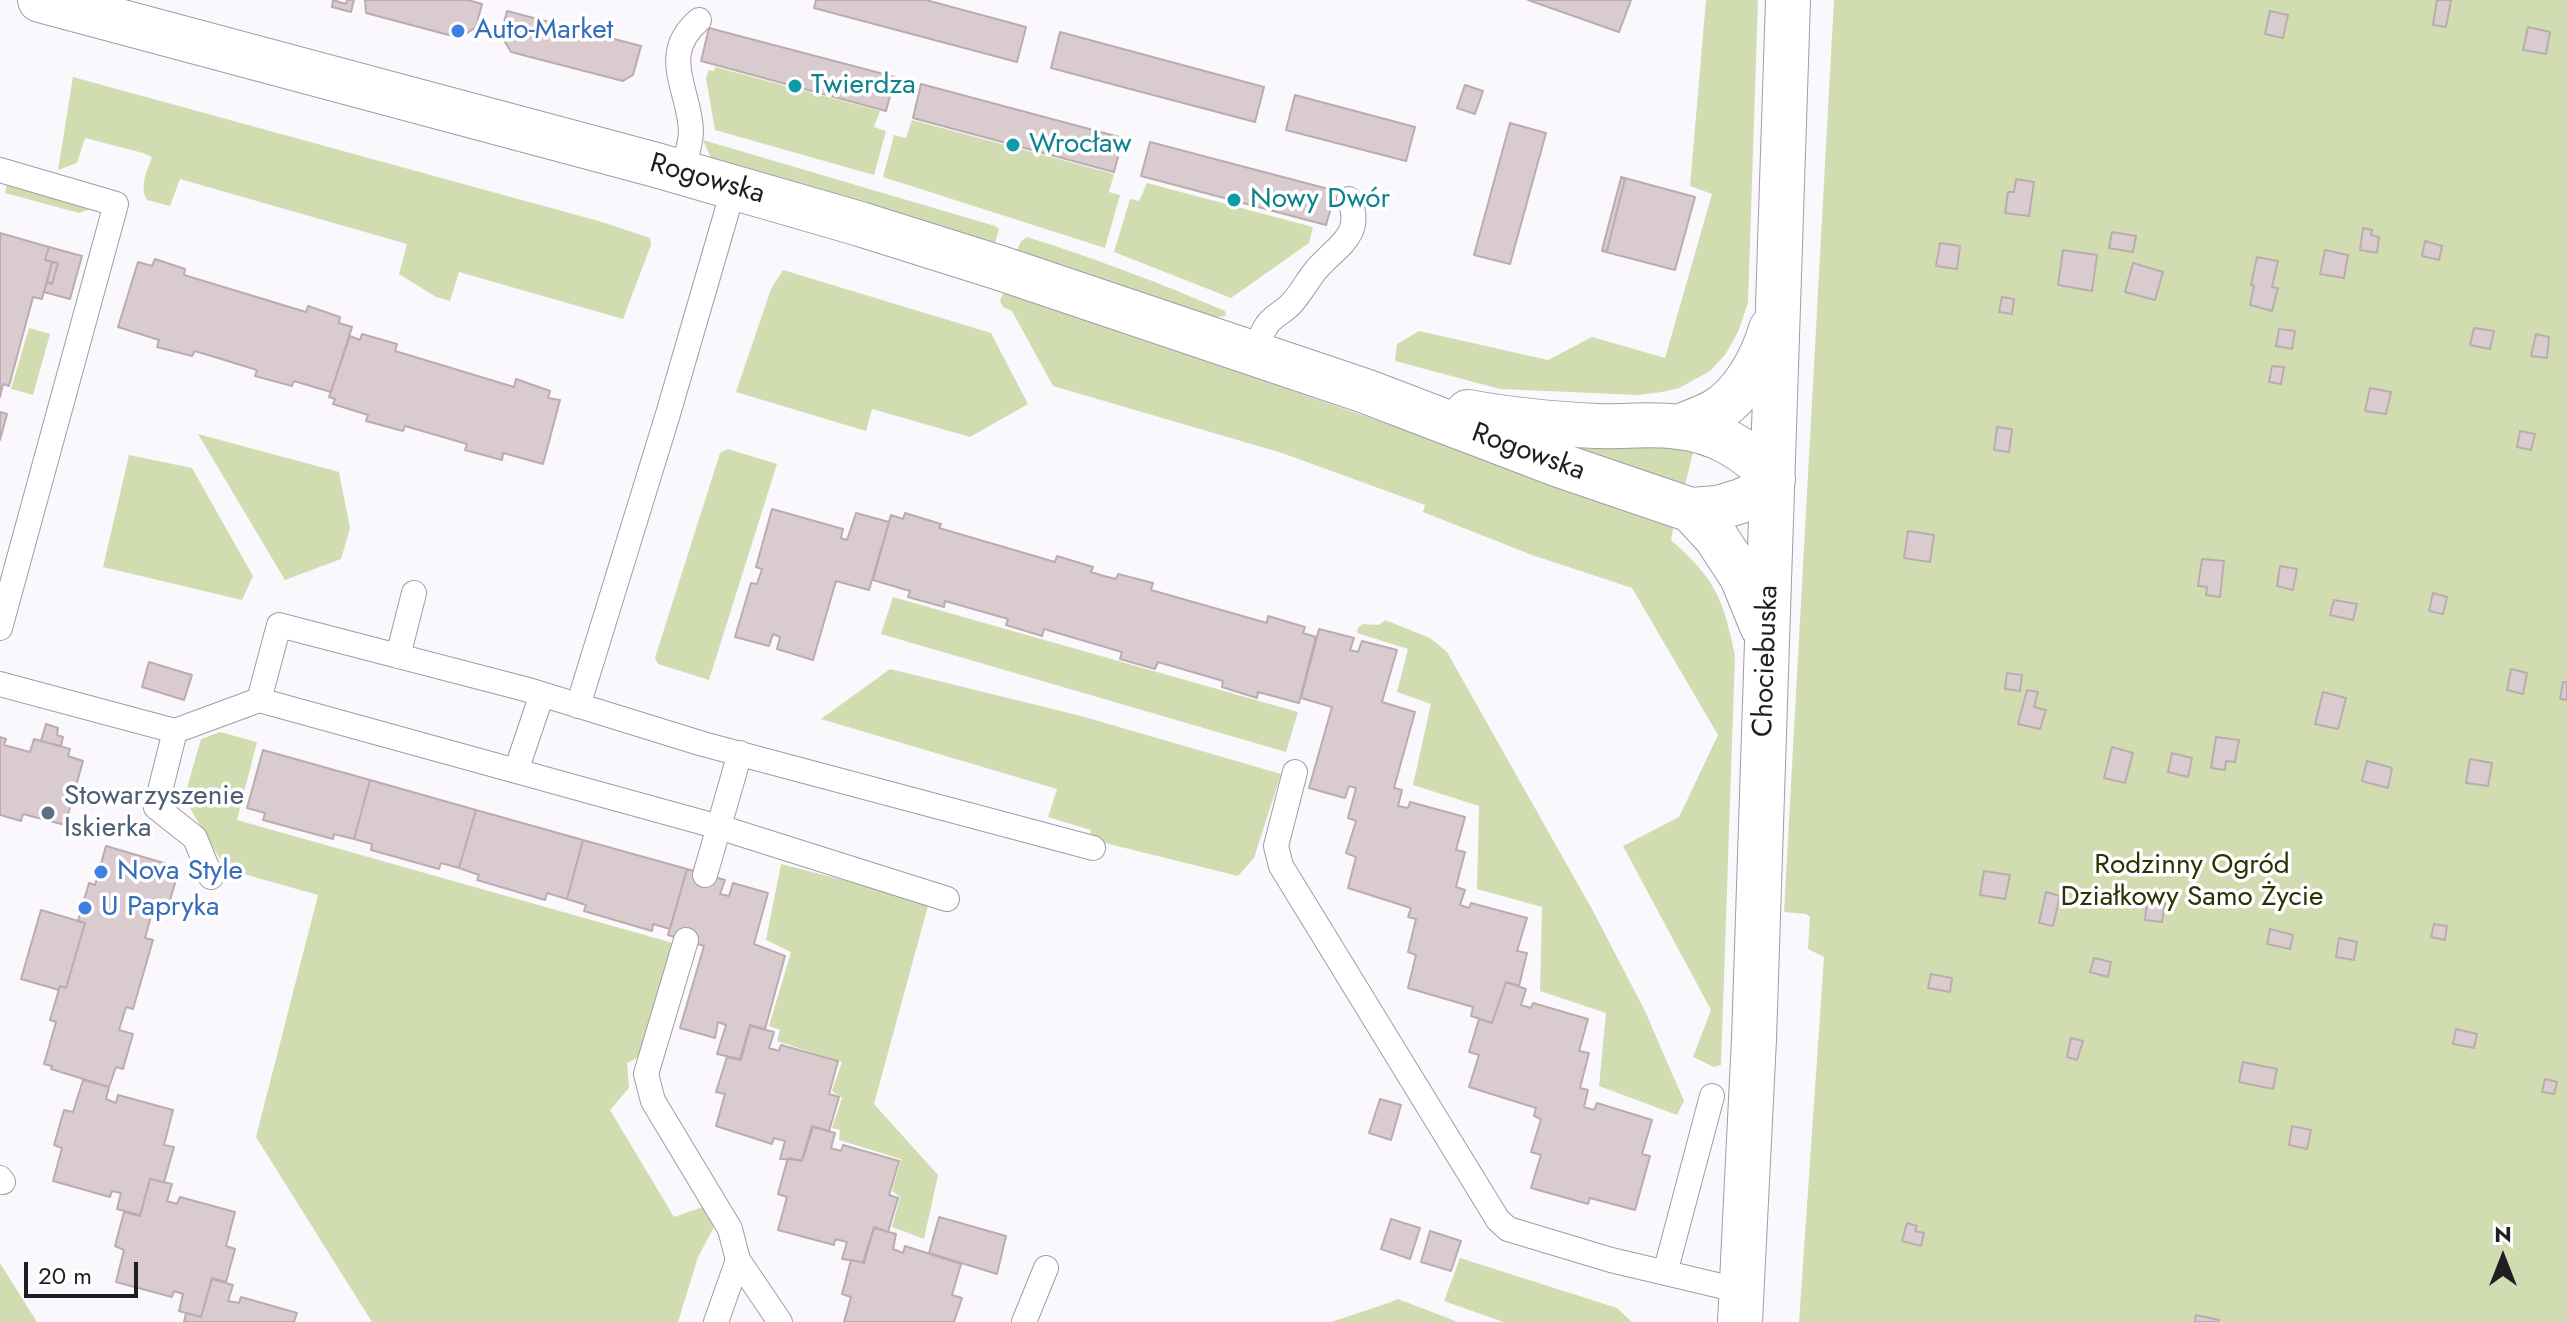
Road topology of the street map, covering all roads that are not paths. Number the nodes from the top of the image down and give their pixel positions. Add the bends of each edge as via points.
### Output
1 (40, 0) edge
2 (1788, 0) edge
3 (699, 20) dead end
4 (0, 170) edge
5 (682, 174) junction
6 (734, 187) junction
7 (1349, 199) dead end
8 (1778, 308) junction
9 (1254, 354) junction
10 (1365, 391) junction
11 (1679, 427) junction
12 (1773, 479) junction
13 (1691, 510) junction
14 (414, 593) dead end
15 (0, 628) edge
16 (1767, 639) junction
17 (398, 656) junction
18 (0, 684) edge
19 (542, 694) junction
20 (259, 700) junction
21 (578, 706) junction
22 (175, 731) junction
23 (740, 753) junction
24 (516, 771) junction
25 (1295, 772) dead end
26 (719, 827) junction
27 (1093, 848) dead end
28 (705, 875) dead end
29 (211, 877) dead end
30 (947, 899) dead end
31 (686, 940) dead end
32 (1712, 1096) dead end
33 (738, 1260) junction
34 (1046, 1268) dead end
35 (1665, 1273) junction
36 (1741, 1306) edge
37 (716, 1322) edge
38 (780, 1322) edge
39 (1024, 1322) edge

1 - 5 street, Rogowska
2 - 8 street, Chociebuska
3 - 5 lane via 684,37 679,55 691,131
4 - 15 lane via 116,204
5 - 6 street, Rogowska
6 - 9 street, Rogowska via 1000,268
6 - 21 lane
7 - 9 lane via 1353,218 1343,246 1267,324
8 - 11 street, Rogowska via 1763,354 1748,377 1716,411
8 - 12 street, Chociebuska
9 - 10 street, Rogowska
10 - 11 street, Rogowska via 1502,418
10 - 13 street, Rogowska
11 - 12 street, Rogowska via 1745,451
12 - 13 street, Rogowska via 1741,501
12 - 16 street, Chociebuska
13 - 16 street, Rogowska via 1742,577
14 - 17 lane
16 - 36 street, Chociebuska
17 - 19 lane
17 - 20 lane via 279,625
18 - 22 lane
19 - 21 lane
19 - 24 lane
20 - 22 lane
20 - 24 lane
21 - 23 lane
22 - 29 lane via 156,807 195,838
23 - 26 lane
23 - 27 lane
24 - 26 lane
25 - 35 lane via 1276,846 1281,866 1498,1220 1508,1229
26 - 28 lane
26 - 30 lane
31 - 33 lane via 646,1074 653,1101 730,1229
32 - 35 lane
33 - 37 lane
33 - 38 lane
34 - 39 lane
35 - 36 lane

